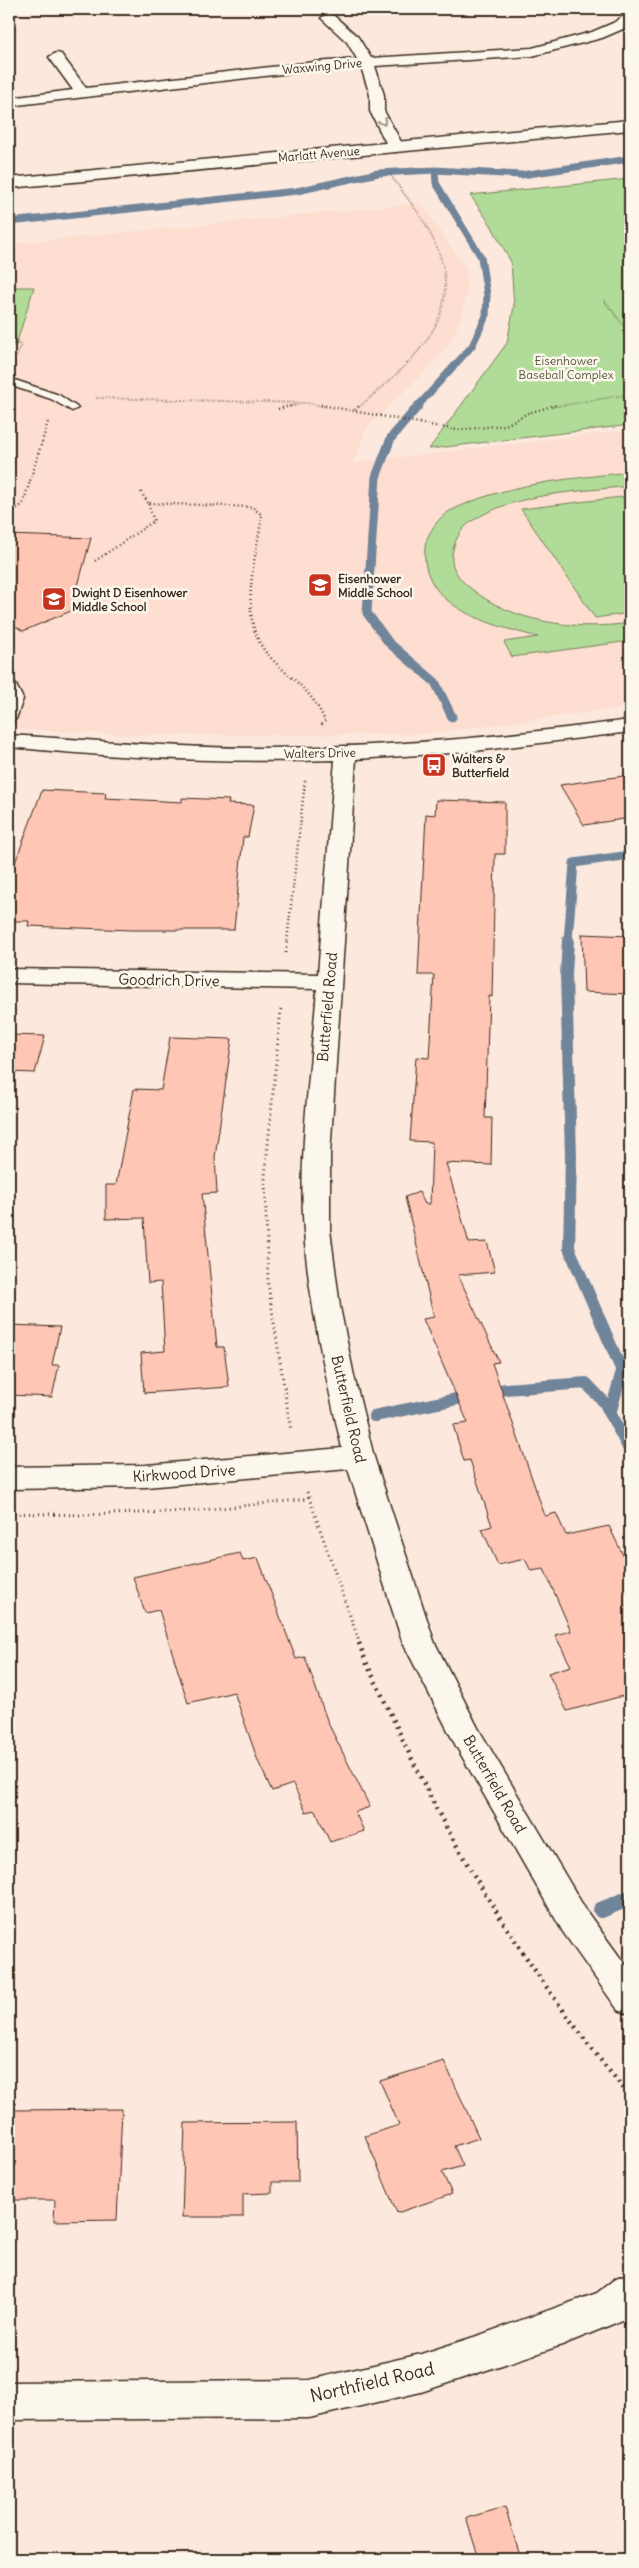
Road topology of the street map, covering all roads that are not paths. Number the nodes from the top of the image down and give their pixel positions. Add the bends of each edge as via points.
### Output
1 (630, 16) edge
2 (328, 18) dead end
3 (56, 57) dead end
4 (366, 62) junction
5 (84, 94) junction
6 (377, 95) junction
7 (9, 102) edge
8 (394, 109) dead end
9 (630, 125) edge
10 (406, 130) dead end
11 (415, 145) junction
12 (396, 147) junction
13 (9, 184) edge
14 (9, 381) edge
15 (72, 408) dead end
16 (9, 684) edge
17 (9, 719) edge
18 (630, 726) edge
19 (9, 741) edge
20 (346, 753) junction
21 (9, 976) edge
22 (329, 982) junction
23 (359, 1457) junction
24 (9, 1478) edge
25 (630, 1999) edge
26 (630, 2291) edge
27 (9, 2401) edge

1 - 4 street, Waxwing Drive via 618,26 597,35 532,52
2 - 4 street via 354,40
3 - 5 street
4 - 5 street, Waxwing Drive
4 - 6 street
5 - 7 street, Waxwing Drive
6 - 8 street
6 -> 12 street via 377,110
9 - 11 street, Marlatt Avenue
10 - 11 street
11 - 12 street, Marlatt Avenue
12 - 13 street, Marlatt Avenue
14 - 15 lane via 55,397
16 - 17 lane via 16,699
18 - 20 street, Walters Drive via 464,746
19 - 20 street, Walters Drive via 172,753
20 - 22 street, Butterfield Road
21 - 22 street, Goodrich Drive
22 - 23 street, Butterfield Road via 318,1126 317,1230 326,1308
23 - 24 street, Kirkwood Drive via 146,1476
23 - 25 street, Butterfield Road via 422,1650 570,1914
26 - 27 street, Northfield Road via 612,2306 480,2354 421,2373 310,2399

